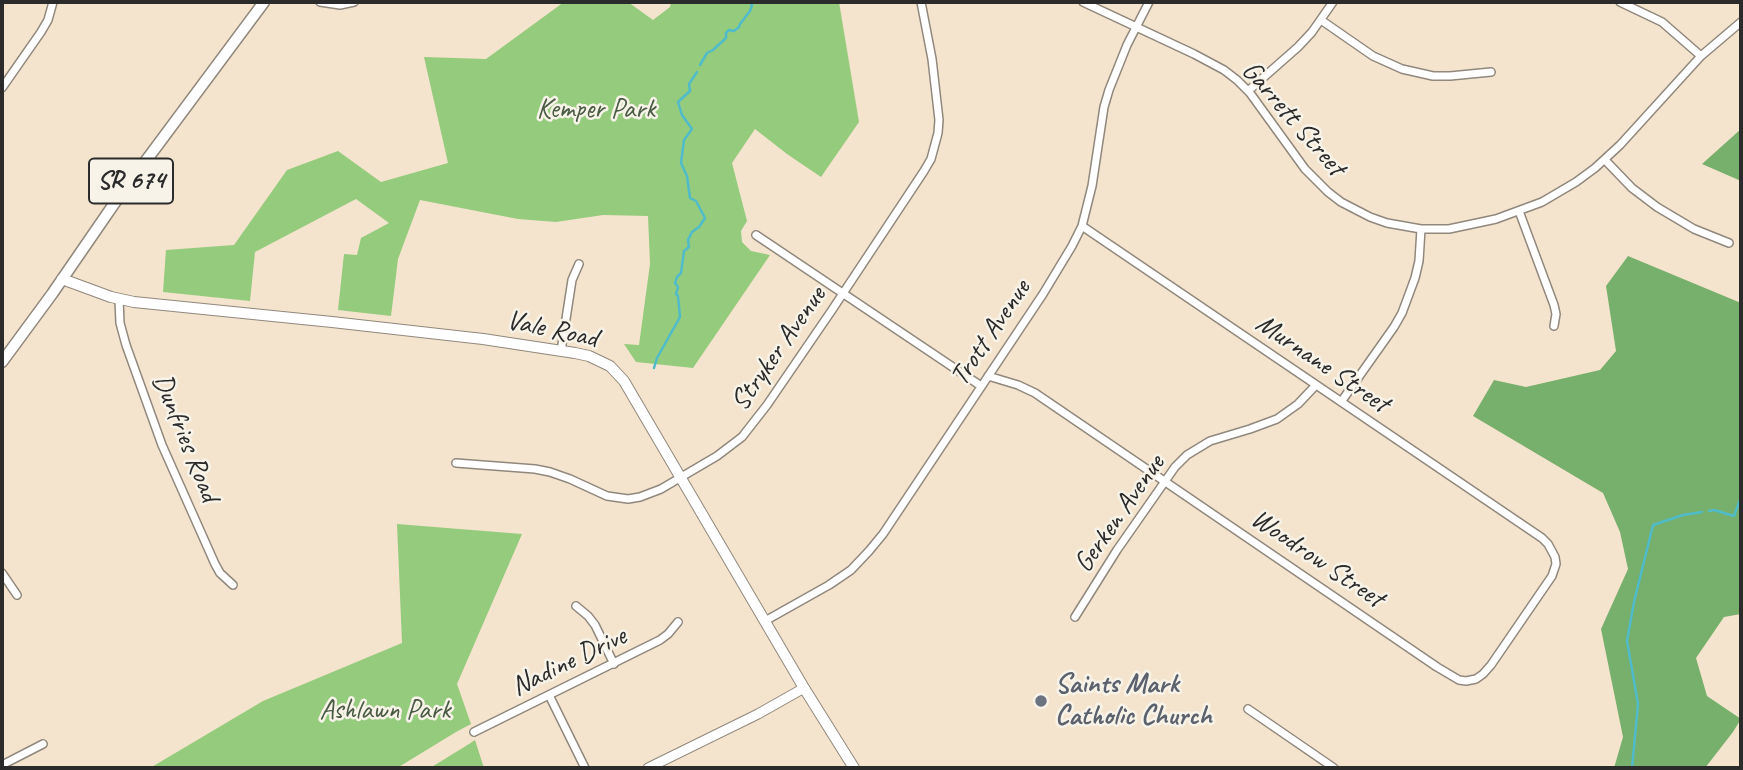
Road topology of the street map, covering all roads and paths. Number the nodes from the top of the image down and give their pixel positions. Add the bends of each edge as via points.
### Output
1 (53, 2) edge
2 (264, 2) edge
3 (320, 2) edge
4 (354, 2) edge
5 (921, 2) edge
6 (1083, 2) edge
7 (1149, 2) edge
8 (1333, 2) edge
9 (1620, 2) edge
10 (1321, 20) junction
11 (1741, 22) edge
12 (1136, 27) junction
13 (1701, 56) junction
14 (1491, 72) dead end
15 (2, 88) edge
16 (1248, 91) junction
17 (1605, 160) junction
18 (1519, 211) junction
19 (1082, 226) junction
20 (1422, 229) junction
21 (756, 234) dead end
22 (1729, 243) dead end
23 (579, 264) dead end
24 (62, 279) junction
25 (843, 293) junction
26 (119, 299) junction
27 (1554, 326) dead end
28 (561, 351) junction
29 (2, 362) edge
30 (988, 376) junction
31 (1316, 385) junction
32 (981, 386) junction
33 (1341, 402) junction
34 (456, 463) dead end
35 (681, 478) junction
36 (1165, 481) junction
37 (1539, 536) joint
38 (2, 573) edge
39 (233, 584) dead end
40 (17, 595) dead end
41 (576, 606) dead end
42 (1075, 617) dead end
43 (765, 621) junction
44 (678, 622) dead end
45 (614, 664) junction
46 (804, 688) junction
47 (550, 695) junction
48 (1248, 709) dead end
49 (474, 732) dead end
50 (43, 744) dead end
51 (2, 765) edge
52 (585, 768) edge
53 (648, 768) edge
54 (854, 768) edge
55 (1334, 768) edge

1 - 15 street via 41,32
2 - 24 main road, SR 674
3 - 4 street
5 - 25 street, Stryker Avenue via 938,101 935,145 924,171
6 - 12 street, Garrett Street
7 - 12 street, Trott Avenue
8 - 10 street
9 - 13 street via 1662,22
10 - 14 street via 1373,56 1402,69 1441,76
10 - 16 street
11 - 13 street, Garrett Street
12 - 16 street, Garrett Street via 1224,70
12 - 19 street, Trott Avenue via 1104,107 1093,186
13 - 17 street, Garrett Street
16 - 20 street, Garrett Street via 1305,169 1328,192 1370,217
17 - 18 street, Garrett Street via 1557,194
17 - 22 street via 1657,207
18 - 20 street, Garrett Street via 1474,225
18 - 27 street via 1555,305
19 - 30 street, Trott Avenue
19 - 31 street, Murnane Street
20 - 33 street via 1415,278 1402,313
21 - 25 street
23 - 28 street via 572,280
24 - 26 main road, Vale Road
24 - 29 main road, SR 674
25 - 32 street
25 - 35 street, Stryker Avenue via 755,423 717,456
26 - 28 main road, Vale Road
26 - 39 street, Dunfries Road via 126,345 162,445 215,564
28 - 35 main road, Vale Road via 589,356 618,373
30 - 32 street, Trott Avenue
30 - 36 street, Woodrow Street via 1035,393
31 - 33 street, Murnane Street
31 - 36 street, Gerken Avenue via 1277,419 1199,447
32 - 43 street, Trott Avenue via 869,551 829,585
33 - 37 street, Murnane Street
34 - 35 street, Stryker Avenue via 550,472 617,498 651,494
35 - 43 main road, Vale Road
36 - 37 street, Woodrow Street via 1437,667 1466,681 1491,665 1552,576 1555,557
36 - 42 street, Gerken Avenue
38 - 40 street
41 - 45 street via 595,625
43 - 46 main road, Vale Road
44 - 45 street, Nadine Drive via 660,640
45 - 47 street, Nadine Drive
46 - 53 street
46 - 54 main road, Vale Road
47 - 49 street, Nadine Drive
47 - 52 street
48 - 55 street
50 - 51 street

